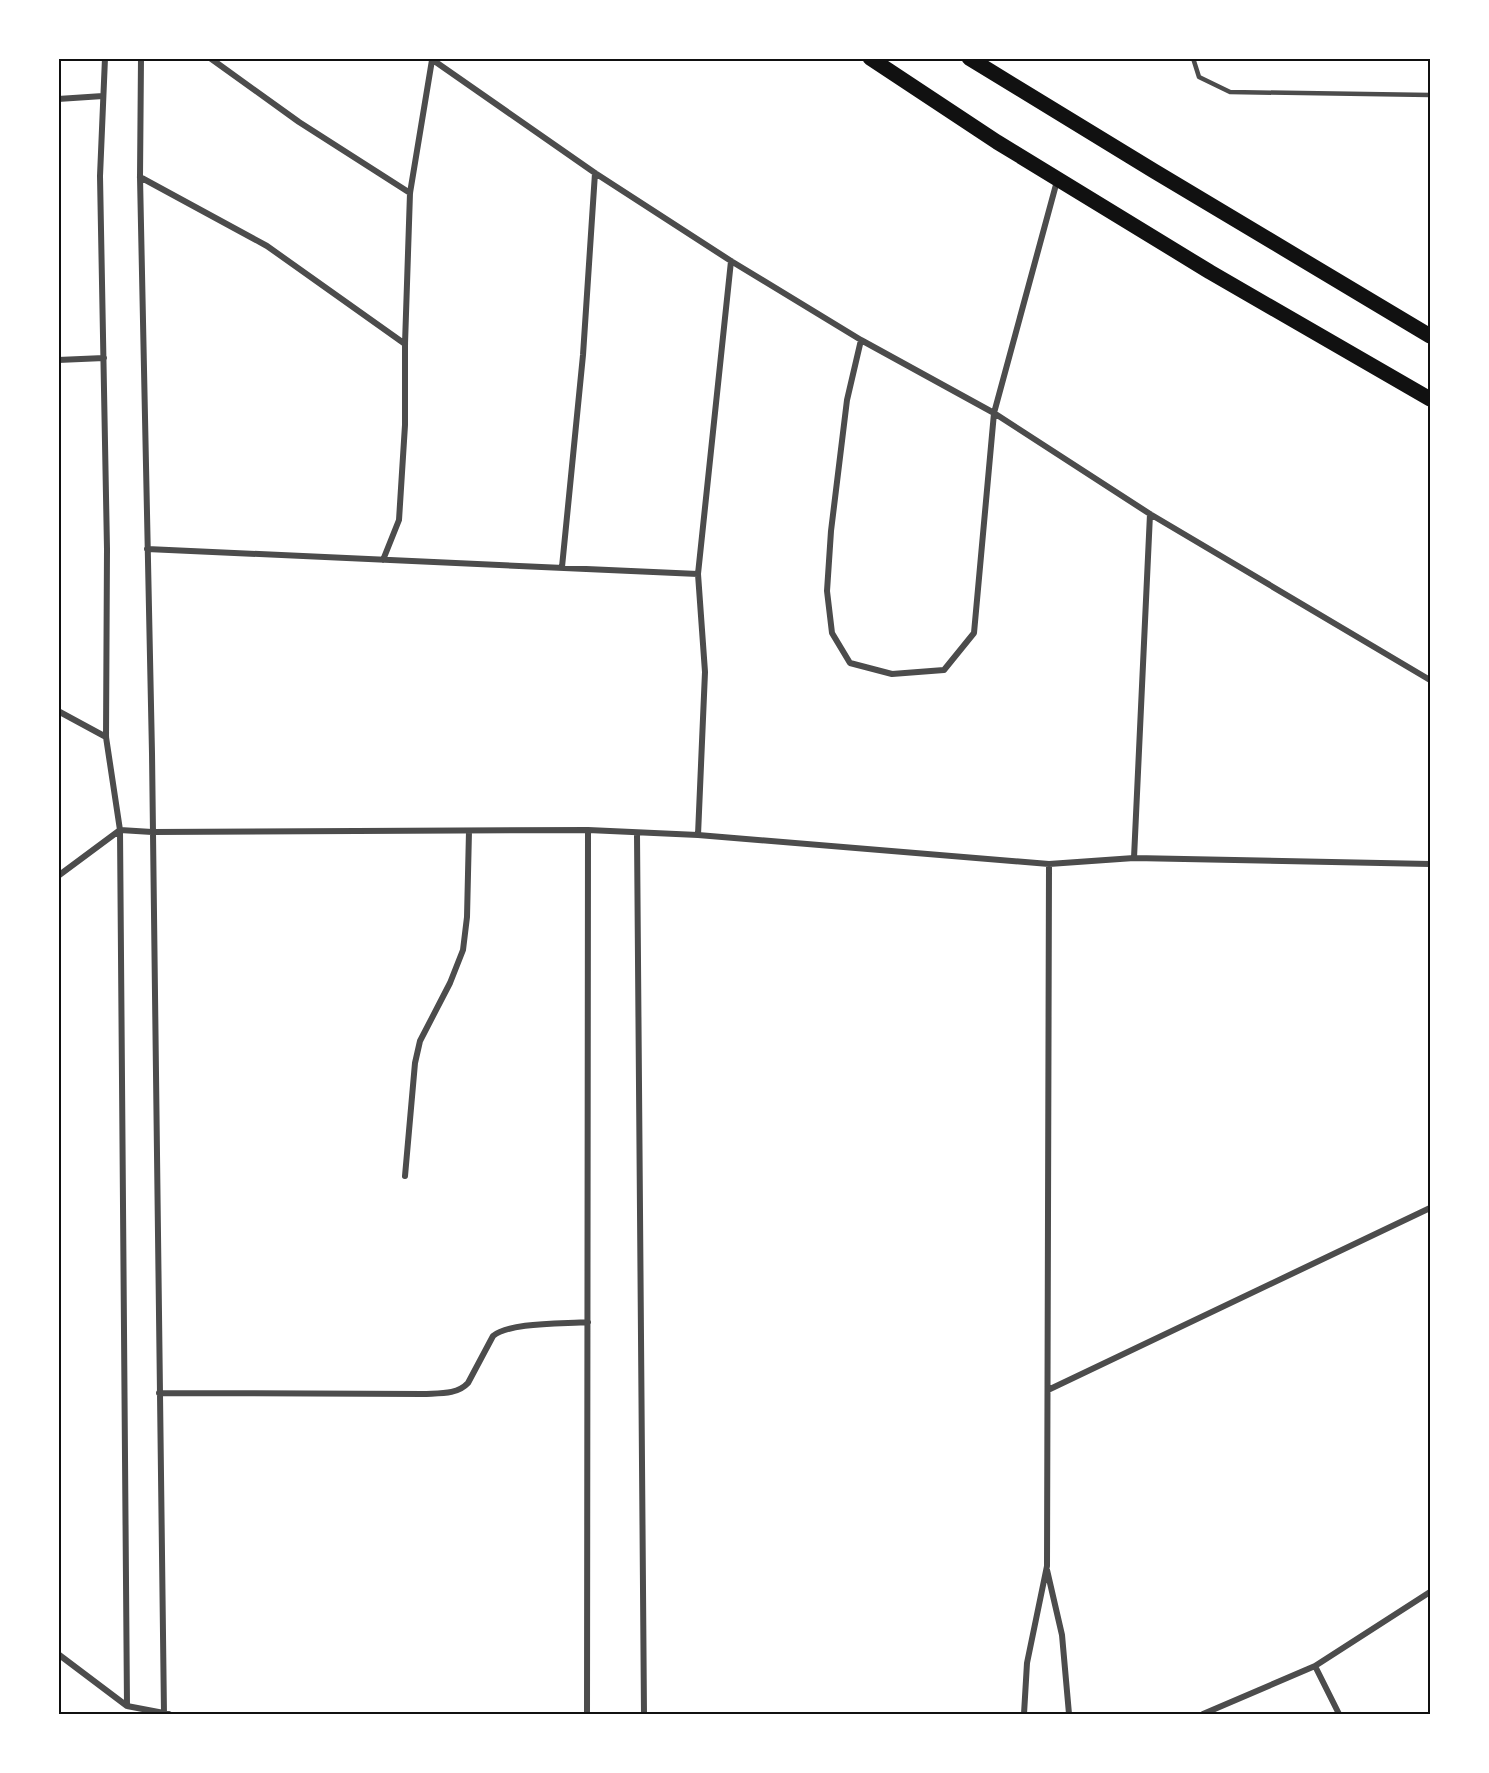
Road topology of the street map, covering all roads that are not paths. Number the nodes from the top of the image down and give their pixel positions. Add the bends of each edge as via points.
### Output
1 (105, 58) edge
2 (141, 58) edge
3 (210, 58) edge
4 (870, 58) edge
5 (969, 58) edge
6 (1193, 58) edge
7 (431, 59) edge
8 (1431, 95) edge
9 (103, 96) junction
10 (58, 99) edge
11 (595, 172) junction
12 (140, 177) junction
13 (1057, 178) junction
14 (410, 193) junction
15 (731, 261) junction
16 (1431, 336) edge
17 (861, 340) junction
18 (405, 344) junction
19 (104, 358) junction
20 (58, 360) edge
21 (1431, 399) edge
22 (994, 413) junction
23 (1150, 514) junction
24 (147, 549) junction
25 (383, 560) junction
26 (562, 567) junction
27 (698, 574) junction
28 (1431, 680) edge
29 (58, 711) edge
30 (106, 737) junction
31 (120, 830) junction
32 (588, 830) junction
33 (469, 831) junction
34 (152, 832) junction
35 (637, 834) junction
36 (698, 836) junction
37 (1134, 858) junction
38 (1048, 864) junction
39 (1431, 864) edge
40 (58, 876) edge
41 (405, 1176) dead end
42 (1431, 1208) edge
43 (588, 1322) junction
44 (1048, 1390) junction
45 (159, 1393) junction
46 (1047, 1566) junction
47 (1431, 1592) edge
48 (58, 1654) edge
49 (1315, 1666) junction
50 (127, 1706) junction
51 (164, 1714) edge
52 (169, 1714) edge
53 (587, 1714) edge
54 (644, 1714) edge
55 (1024, 1714) edge
56 (1069, 1714) edge
57 (1203, 1714) edge
58 (1339, 1714) edge

1 - 9 street
2 - 12 street
3 - 14 street via 299,122
4 - 13 main road
5 - 16 main road
6 - 8 lane via 1199,77 1230,92
7 - 11 street
7 - 14 street
9 - 10 street
9 - 19 street via 100,176
11 - 15 street
11 - 26 street via 583,355
12 - 18 street via 267,246
12 - 24 street
13 - 21 main road via 1210,272
13 - 22 street
14 - 18 street
15 - 17 street
15 - 27 street
17 - 22 street
17 - 22 street via 847,400 828,591 832,633 850,663 892,674 945,670 974,633
18 - 25 street via 399,520
19 - 20 street
19 - 30 street
22 - 23 street
23 - 28 street
23 - 37 street
24 - 25 street
24 - 34 street
25 - 26 street
26 - 27 street
27 - 36 street via 705,672
29 - 30 street
30 - 31 street
31 - 34 street
31 - 40 street
31 - 50 street
32 - 33 street
32 - 35 street
32 - 43 street
33 - 34 street
33 - 41 street via 463,951 420,1041
34 - 45 street
35 - 36 street
35 - 54 street
36 - 38 street
37 - 38 street
37 - 39 street
38 - 44 street
42 - 44 street
43 - 45 street via 498,1332 468,1383 456,1392
43 - 53 street
44 - 46 street
45 - 51 street
46 - 55 street via 1027,1664
46 - 56 street via 1062,1635
47 - 49 street
48 - 50 street
49 - 57 street
49 - 58 street
50 - 51 street
51 - 52 street

